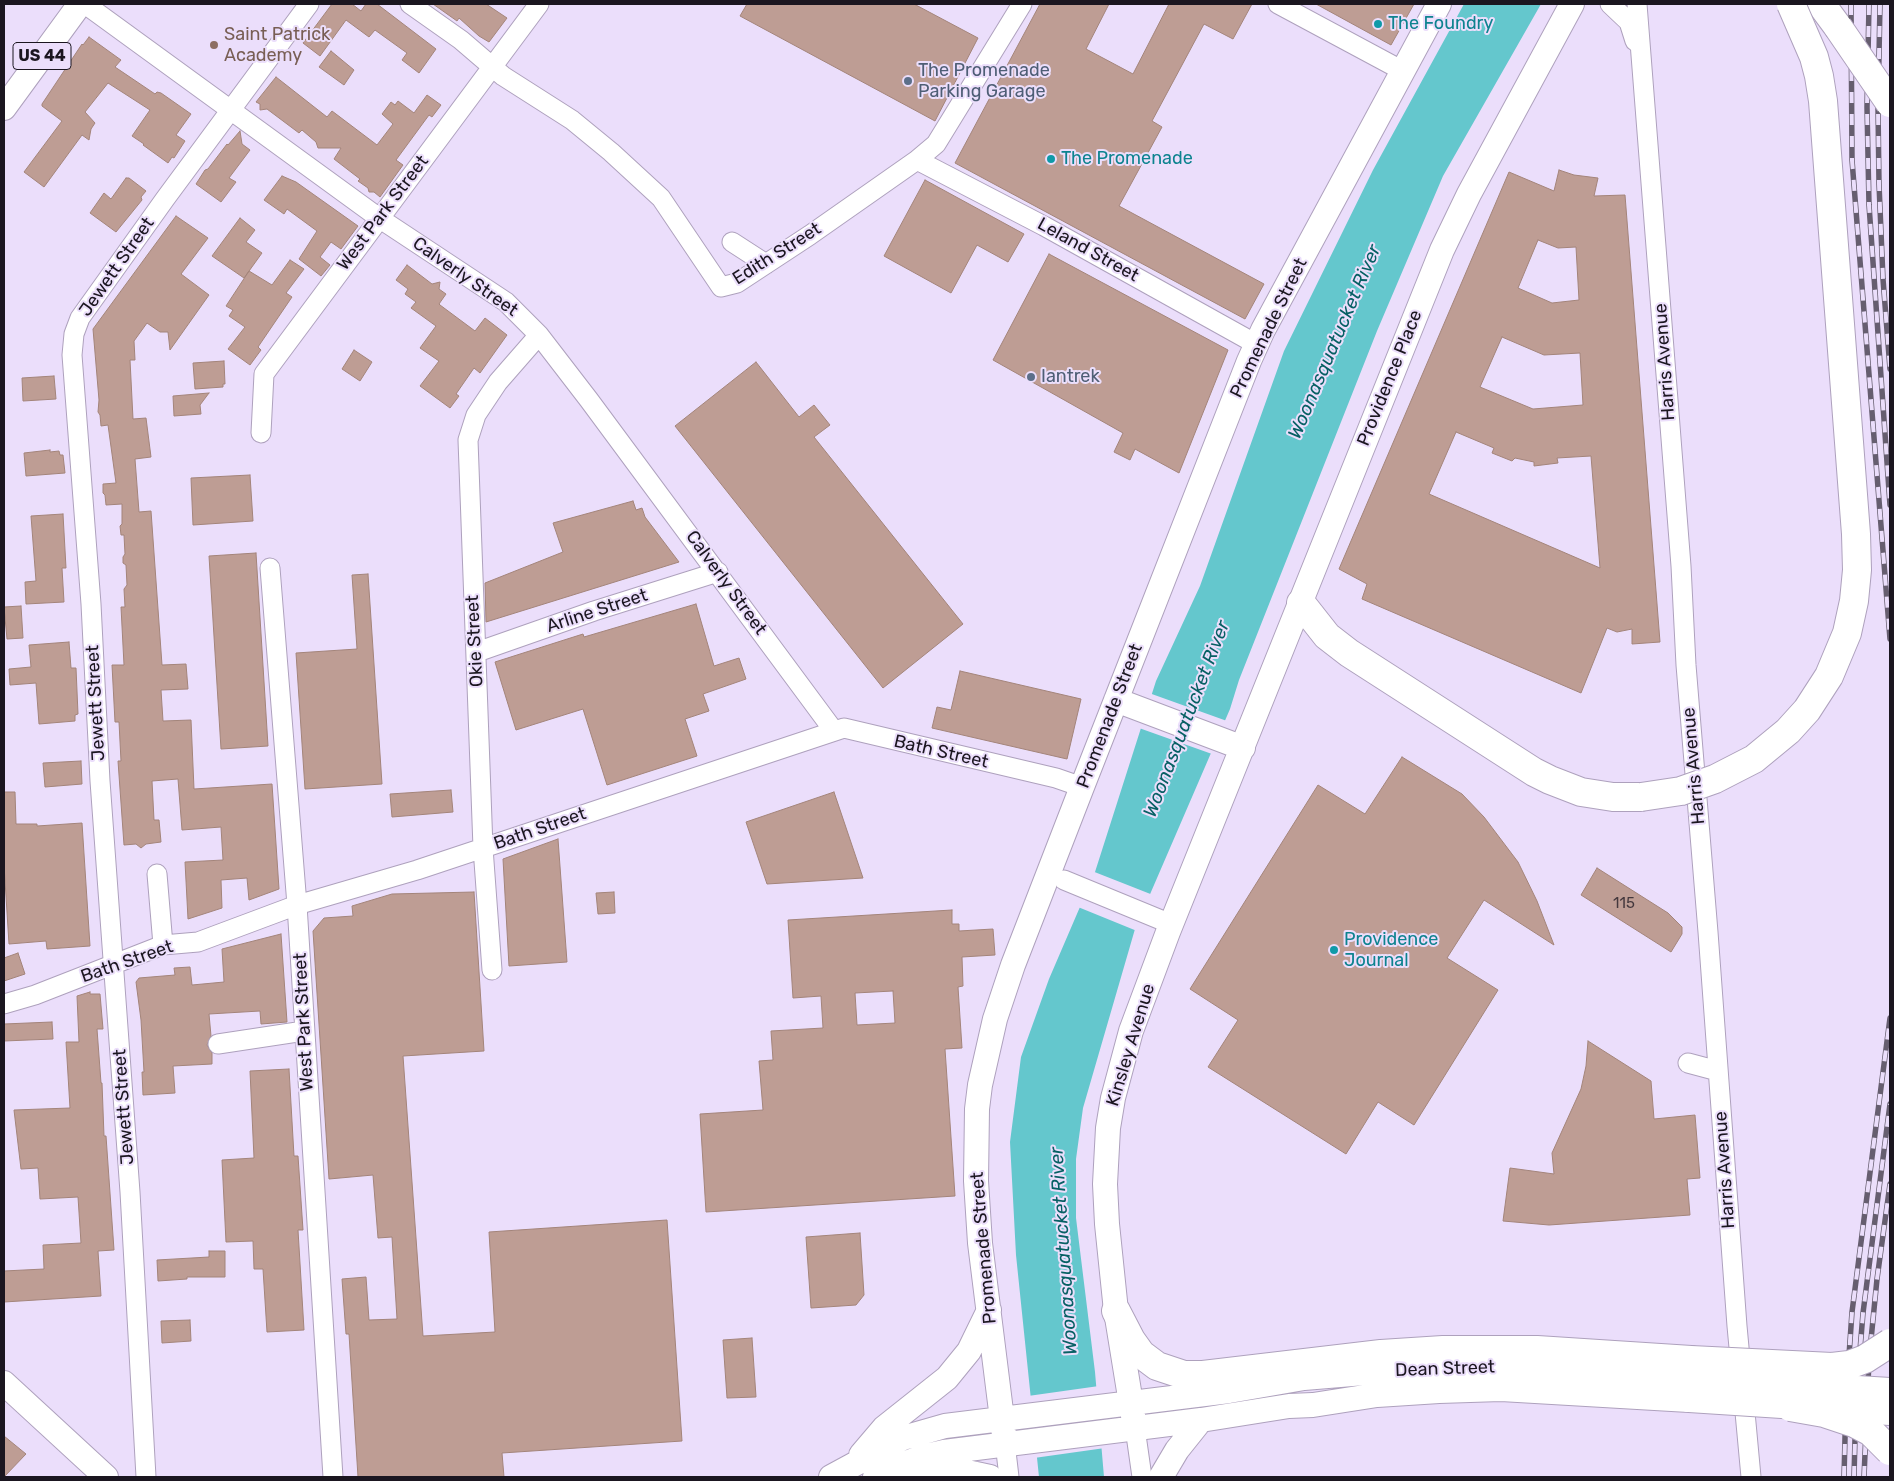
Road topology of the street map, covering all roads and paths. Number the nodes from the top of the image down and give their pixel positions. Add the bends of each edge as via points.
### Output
1 (80, 4) edge
2 (85, 4) edge
3 (309, 4) edge
4 (410, 4) edge
5 (539, 4) edge
6 (1022, 4) edge
7 (1278, 4) edge
8 (1439, 4) edge
9 (1572, 4) edge
10 (1610, 4) edge
11 (1637, 4) edge
12 (1791, 4) edge
13 (1821, 4) edge
14 (1838, 26) junction
15 (1640, 55) junction
16 (492, 66) junction
17 (1403, 71) junction
18 (1890, 80) edge
19 (1890, 103) edge
20 (4, 108) edge
21 (231, 110) junction
22 (918, 160) junction
23 (379, 218) junction
24 (732, 242) dead end
25 (766, 264) junction
26 (539, 334) junction
27 (1256, 344) junction
28 (261, 433) dead end
29 (270, 568) dead end
30 (718, 572) junction
31 (1301, 602) junction
32 (477, 652) junction
33 (1116, 700) junction
34 (834, 731) junction
35 (1234, 744) junction
36 (1082, 787) junction
37 (484, 848) junction
38 (157, 874) dead end
39 (1069, 882) dead end
40 (297, 905) junction
41 (1159, 919) dead end
42 (163, 945) junction
43 (114, 964) junction
44 (492, 970) dead end
45 (4, 1004) edge
46 (304, 1031) junction
47 (218, 1044) dead end
48 (1688, 1063) dead end
49 (1718, 1071) junction
50 (988, 1310) junction
51 (1116, 1311) junction
52 (1890, 1343) edge
53 (1690, 1379) junction
54 (4, 1383) edge
55 (1890, 1390) edge
56 (1121, 1403) junction
57 (1790, 1407) junction
58 (1890, 1413) edge
59 (1009, 1418) junction
60 (1201, 1420) junction
61 (1124, 1429) junction
62 (1012, 1442) junction
63 (1890, 1451) edge
64 (853, 1464) junction
65 (883, 1473) edge
66 (106, 1477) edge
67 (146, 1477) edge
68 (333, 1477) edge
69 (831, 1477) edge
70 (990, 1477) edge
71 (1009, 1477) edge
72 (1142, 1477) edge
73 (1162, 1477) edge
74 (1752, 1477) edge

1 - 20 main road, US 44
2 - 21 street, Calverly Street
3 - 21 street, Jewett Street
4 - 16 street
5 - 16 street, West Park Street
6 - 22 street, Edith Street via 945,132
7 - 17 street
8 - 17 main road, Promenade Street
9 - 31 main road, Providence Place via 1445,243
10 - 15 street, Harris Avenue via 1629,22
11 - 15 street, Harris Avenue
12 - 31 highway, bridge via 1814,57 1822,93 1857,570 1851,618 1842,648 1822,688 1802,716 1772,746 1715,780 1681,791 1641,797 1581,792 1534,772 1349,653 1327,636
13 - 14 highway
14 - 18 highway, bridge
14 - 19 highway, bridge
15 - 49 street, Harris Avenue
16 - 23 street, West Park Street
16 - 25 street, Edith Street via 582,128 661,198 721,287 737,283
17 - 27 main road, Promenade Street
21 - 23 street, Calverly Street
21 - 43 street, Jewett Street via 80,318 74,334 72,355
22 - 25 street, Edith Street
22 - 27 street, Leland Street
23 - 26 street, Calverly Street via 506,302
23 - 28 street, West Park Street via 264,374
24 - 25 street
26 - 30 street, Calverly Street
26 - 32 street, Okie Street via 498,382 476,415 468,440
27 - 33 main road, Promenade Street
29 - 40 street, West Park Street
30 - 32 street, Arline Street
30 - 34 street, Calverly Street
31 - 35 main road, Providence Place
32 - 37 street, Okie Street
33 - 35 main road
33 - 36 main road, Promenade Street
34 - 36 street, Bath Street via 844,728
34 - 37 street, Bath Street
35 - 51 main road, Kinsley Avenue via 1131,1031 1113,1098 1105,1184
36 - 50 main road, Promenade Street via 1013,965 995,1019 980,1085 976,1181
37 - 40 street, Bath Street
37 - 44 street, Okie Street
38 - 42 street
39 - 41 street
40 - 42 street, Bath Street via 198,942
40 - 46 street, West Park Street
42 - 43 street, Bath Street
43 - 45 street, Bath Street
43 - 67 street, Jewett Street
46 - 47 street
46 - 68 street, West Park Street
48 - 49 street
49 - 74 street, Harris Avenue
50 - 59 main road, Promenade Street
50 - 64 main road via 969,1351 946,1378 884,1428
51 - 53 highway via 1141,1354 1157,1366 1184,1375 1382,1354 1538,1350
51 - 56 main road, Kinsley Avenue
52 - 53 highway, bridge via 1849,1365
53 - 55 main road, Dean Street, bridge
53 - 56 main road, Dean Street via 1537,1368 1444,1368 1304,1378 1229,1391
53 - 57 main road, Dean Street, bridge
53 - 60 main road, Dean Street via 1531,1390 1370,1396
54 - 66 main road
56 - 59 main road, Dean Street
56 - 61 main road, Kinsley Avenue
57 - 58 main road, Dean Street, bridge
57 - 63 highway, bridge via 1854,1423 1871,1432
59 - 62 main road, Promenade Street
59 - 64 main road, Dean Street via 945,1426 903,1438
60 - 61 main road, Dean Street
60 - 73 main road via 1177,1450
61 - 62 main road, Dean Street
61 - 72 street, Kinsley Avenue
62 - 65 main road, Dean Street via 922,1457
62 - 71 street, Promenade Street
64 - 69 main road, Dean Street
65 - 70 main road via 952,1469

